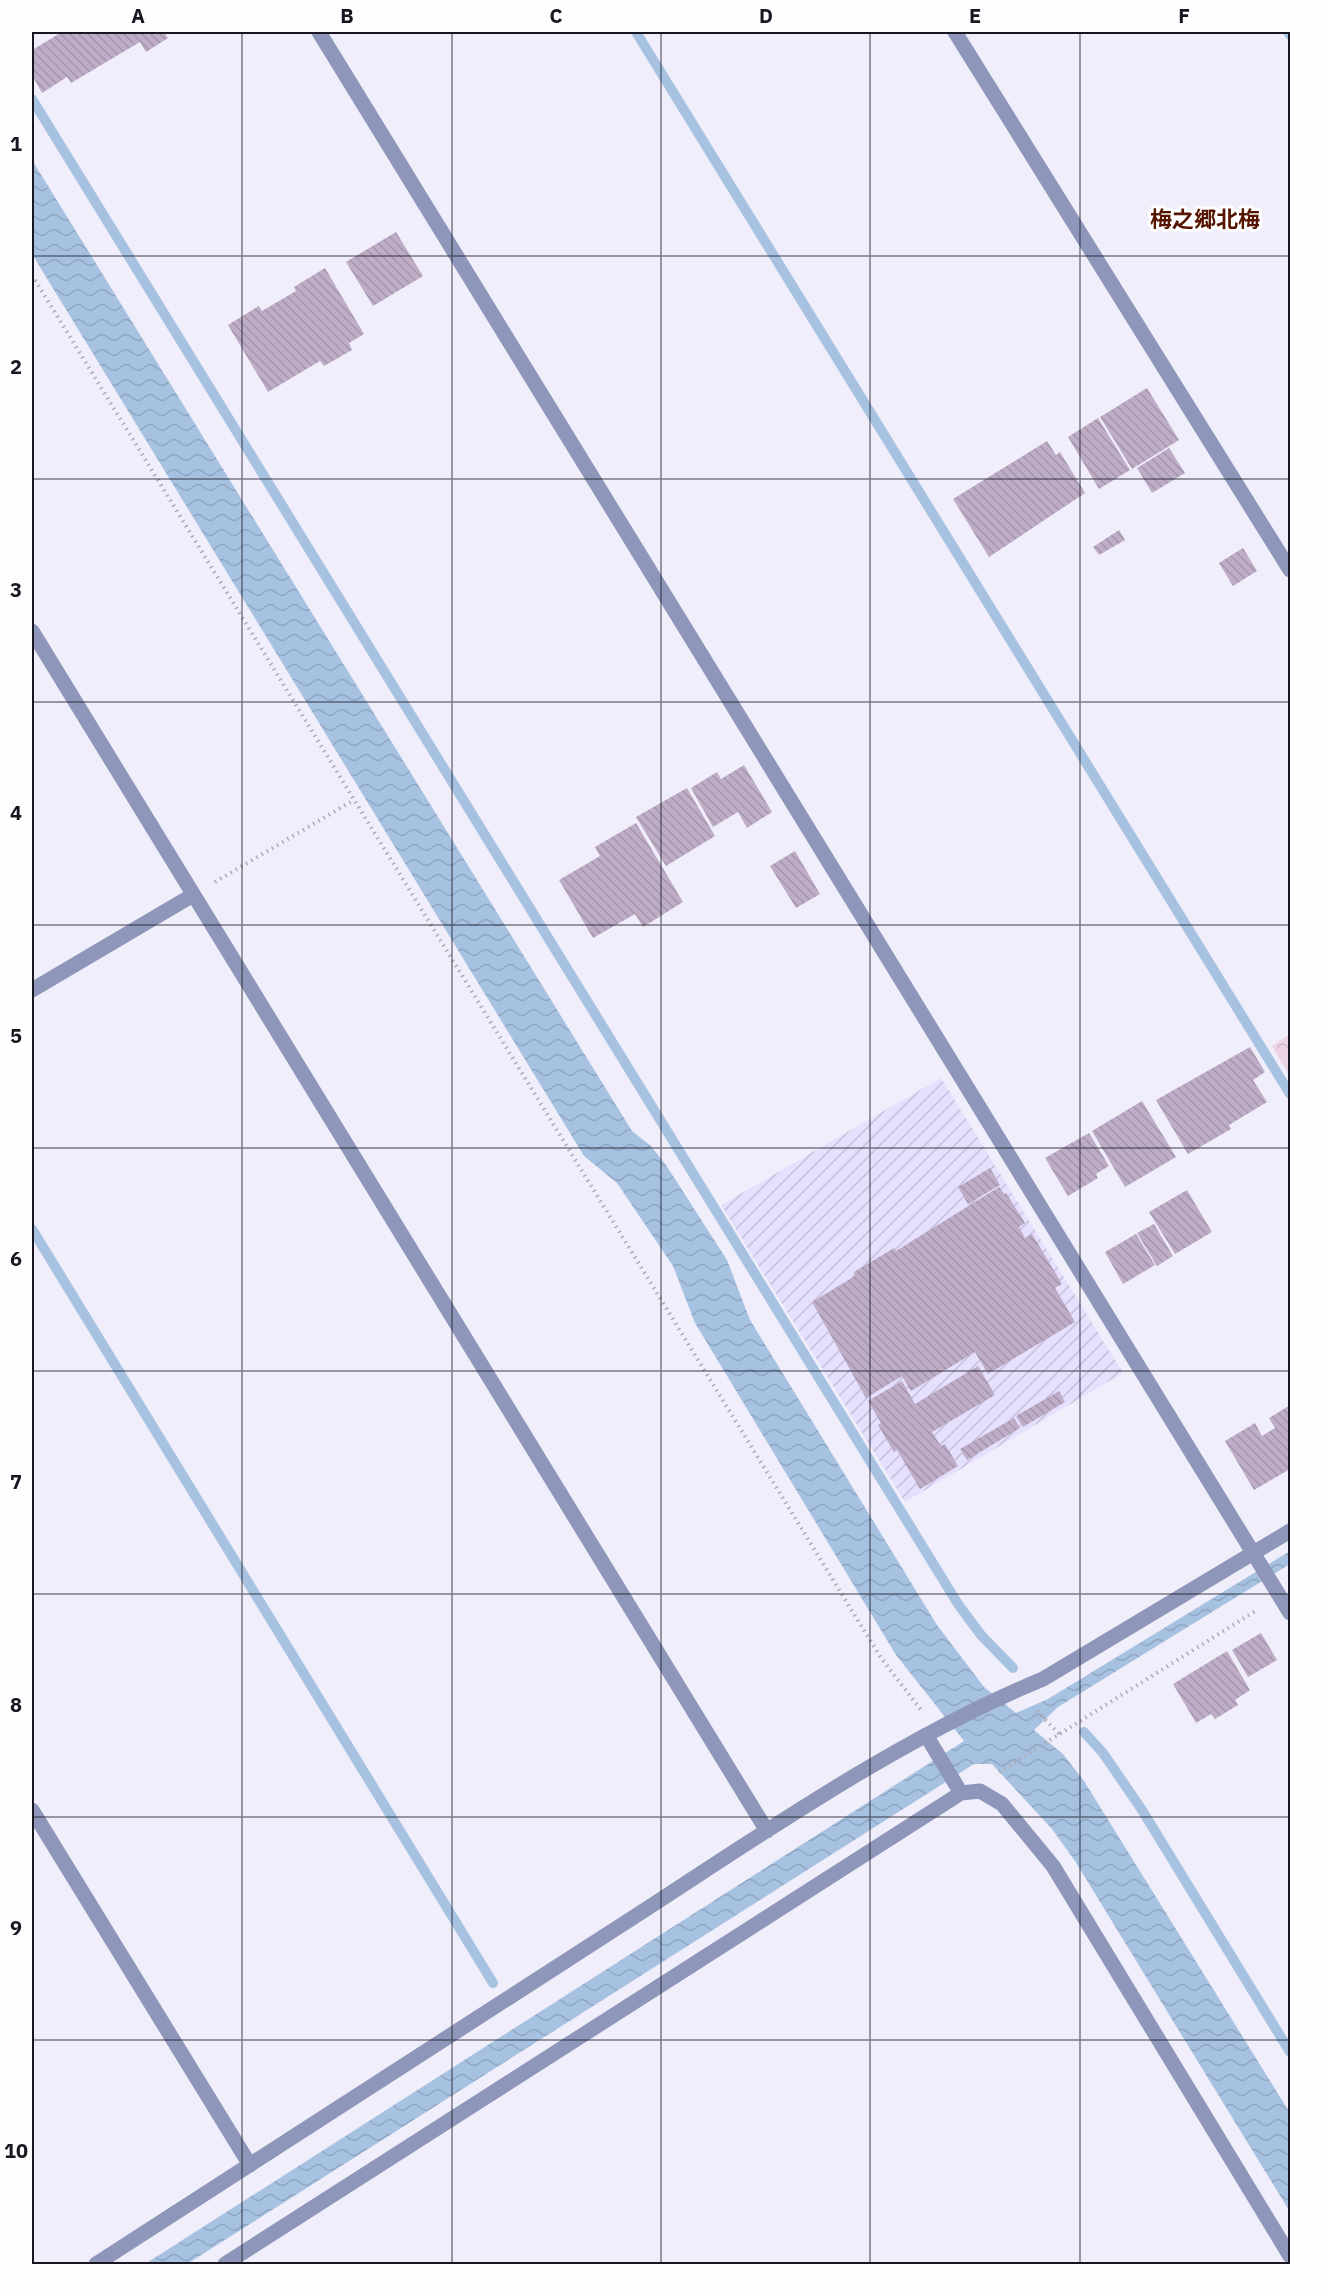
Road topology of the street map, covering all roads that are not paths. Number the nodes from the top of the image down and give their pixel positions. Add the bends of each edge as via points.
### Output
1 (320, 32) edge
2 (955, 32) edge
3 (1290, 570) edge
4 (32, 631) edge
5 (193, 895) junction
6 (32, 990) edge
7 (1290, 1532) edge
8 (1254, 1554) junction
9 (1290, 1613) edge
10 (934, 1734) junction
11 (958, 1789) junction
12 (32, 1810) edge
13 (767, 1831) junction
14 (250, 2165) junction
15 (1290, 2256) edge
16 (96, 2265) edge
17 (225, 2265) edge

1 - 8 street
2 - 3 street
4 - 5 street
5 - 6 street
5 - 13 street
7 - 8 street
8 - 9 street
8 - 10 street via 1043,1679 1010,1692
10 - 11 street
10 - 13 street
11 - 15 street via 980,1791 1002,1804 1053,1866
11 - 17 street
12 - 14 street
13 - 14 street
14 - 16 street

